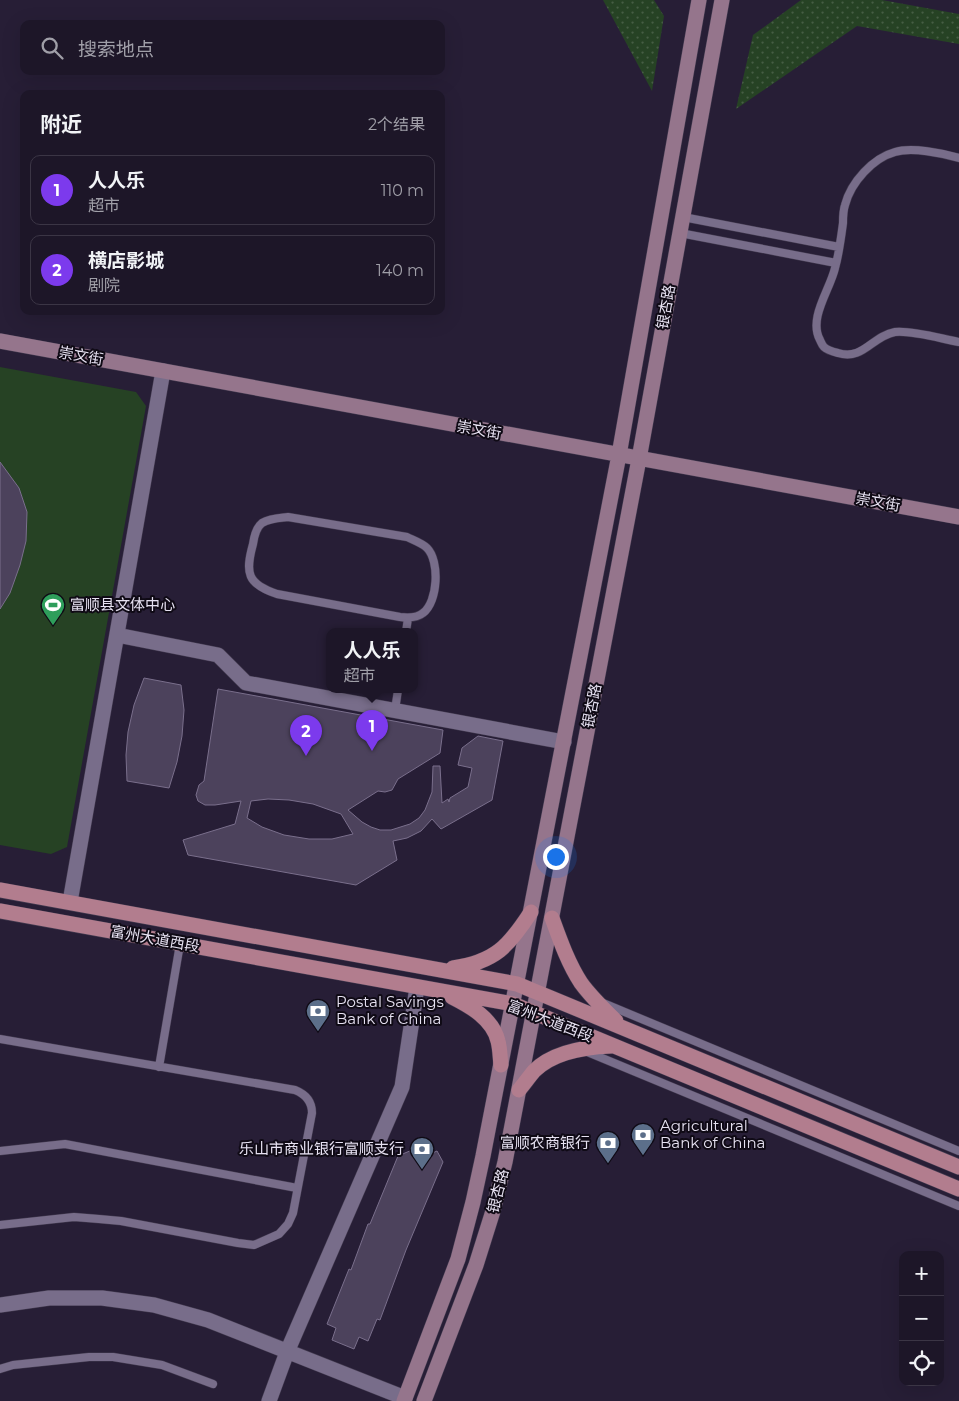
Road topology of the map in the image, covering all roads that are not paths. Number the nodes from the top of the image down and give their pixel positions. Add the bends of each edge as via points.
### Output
1 (698, 0) edge
2 (722, 0) edge
3 (959, 158) edge
4 (682, 217) junction
5 (680, 234) junction
6 (839, 246) junction
7 (836, 263) junction
8 (0, 341) edge
9 (959, 342) edge
10 (163, 371) junction
11 (619, 455) junction
12 (639, 459) junction
13 (959, 517) edge
14 (408, 618) junction
15 (407, 628) edge
16 (117, 636) junction
17 (398, 693) edge
18 (395, 710) junction
19 (564, 742) junction
20 (0, 890) edge
21 (70, 902) junction
22 (0, 911) edge
23 (531, 912) junction
24 (552, 918) junction
25 (180, 944) junction
26 (441, 970) junction
27 (517, 984) junction
28 (417, 987) junction
29 (439, 991) junction
30 (538, 992) junction
31 (594, 999) junction
32 (513, 1004) junction
33 (533, 1013) junction
34 (620, 1026) junction
35 (0, 1039) edge
36 (614, 1046) junction
37 (581, 1049) junction
38 (501, 1065) junction
39 (159, 1067) junction
40 (519, 1090) junction
41 (0, 1151) edge
42 (959, 1151) edge
43 (959, 1167) edge
44 (298, 1188) junction
45 (959, 1189) edge
46 (959, 1206) edge
47 (0, 1226) edge
48 (0, 1305) edge
49 (287, 1352) junction
50 (0, 1369) edge
51 (213, 1384) dead end
52 (405, 1400) edge
53 (269, 1401) edge
54 (424, 1401) edge

1 - 11 main road, 银杏路
2 - 4 main road, 银杏路
3 - 6 lane via 918,150 896,152 878,161 862,173 851,190 845,204
4 - 5 main road, 银杏路
4 - 6 lane
5 - 7 lane
5 - 12 main road, 银杏路
6 - 7 lane
7 - 9 lane via 817,318 817,334 824,347 847,356 858,354 894,332
8 - 10 main road, 崇文街
10 - 11 main road, 崇文街
10 - 16 street
11 - 12 main road, 崇文街
11 - 19 main road, 银杏路
12 - 13 main road, 崇文街
12 - 24 main road, 银杏路
14 - 14 lane via 423,613 431,603 436,567 427,548 407,537 288,518 270,519 260,524 248,562 255,584 264,590
14 - 15 lane
16 - 18 street via 218,655 246,684
16 - 21 street
17 - 18 lane
18 - 19 street
19 - 23 main road, 银杏路
20 - 21 main road, 富州大道西段
21 - 26 main road, 富州大道西段
22 - 25 main road, 富州大道西段
23 - 26 main road via 499,952 466,967
23 - 27 main road, 银杏路
24 - 30 main road, 银杏路
24 - 31 main road via 571,964
25 - 28 main road, 富州大道西段
25 - 39 lane
26 - 27 main road, 富州大道西段
27 - 30 main road, 富州大道西段
27 - 32 main road, 银杏路
28 - 29 main road, 富州大道西段
28 - 49 street via 402,1087
29 - 32 main road, 富州大道西段
29 - 38 main road via 466,1004 491,1026 498,1039
30 - 33 main road, 银杏路
30 - 34 main road, 富州大道西段
31 - 34 main road
31 - 42 lane
32 - 33 main road, 富州大道西段
32 - 38 main road, 银杏路
33 - 36 main road, 富州大道西段
33 - 40 main road, 银杏路
34 - 43 main road, 富州大道西段
35 - 39 lane
36 - 37 main road
36 - 45 main road, 富州大道西段
37 - 40 main road via 553,1058 534,1070
37 - 46 lane
38 - 52 main road, 银杏路 via 458,1259
39 - 44 lane via 302,1093 312,1106 312,1113
40 - 54 main road, 银杏路 via 493,1210 476,1265
41 - 44 lane via 65,1144
44 - 47 lane via 288,1224 279,1234 254,1245 121,1220 74,1217
48 - 49 street via 50,1298 102,1298 154,1306 208,1320
49 - 52 street
49 - 53 street
50 - 51 lane via 13,1365 113,1357 162,1365

